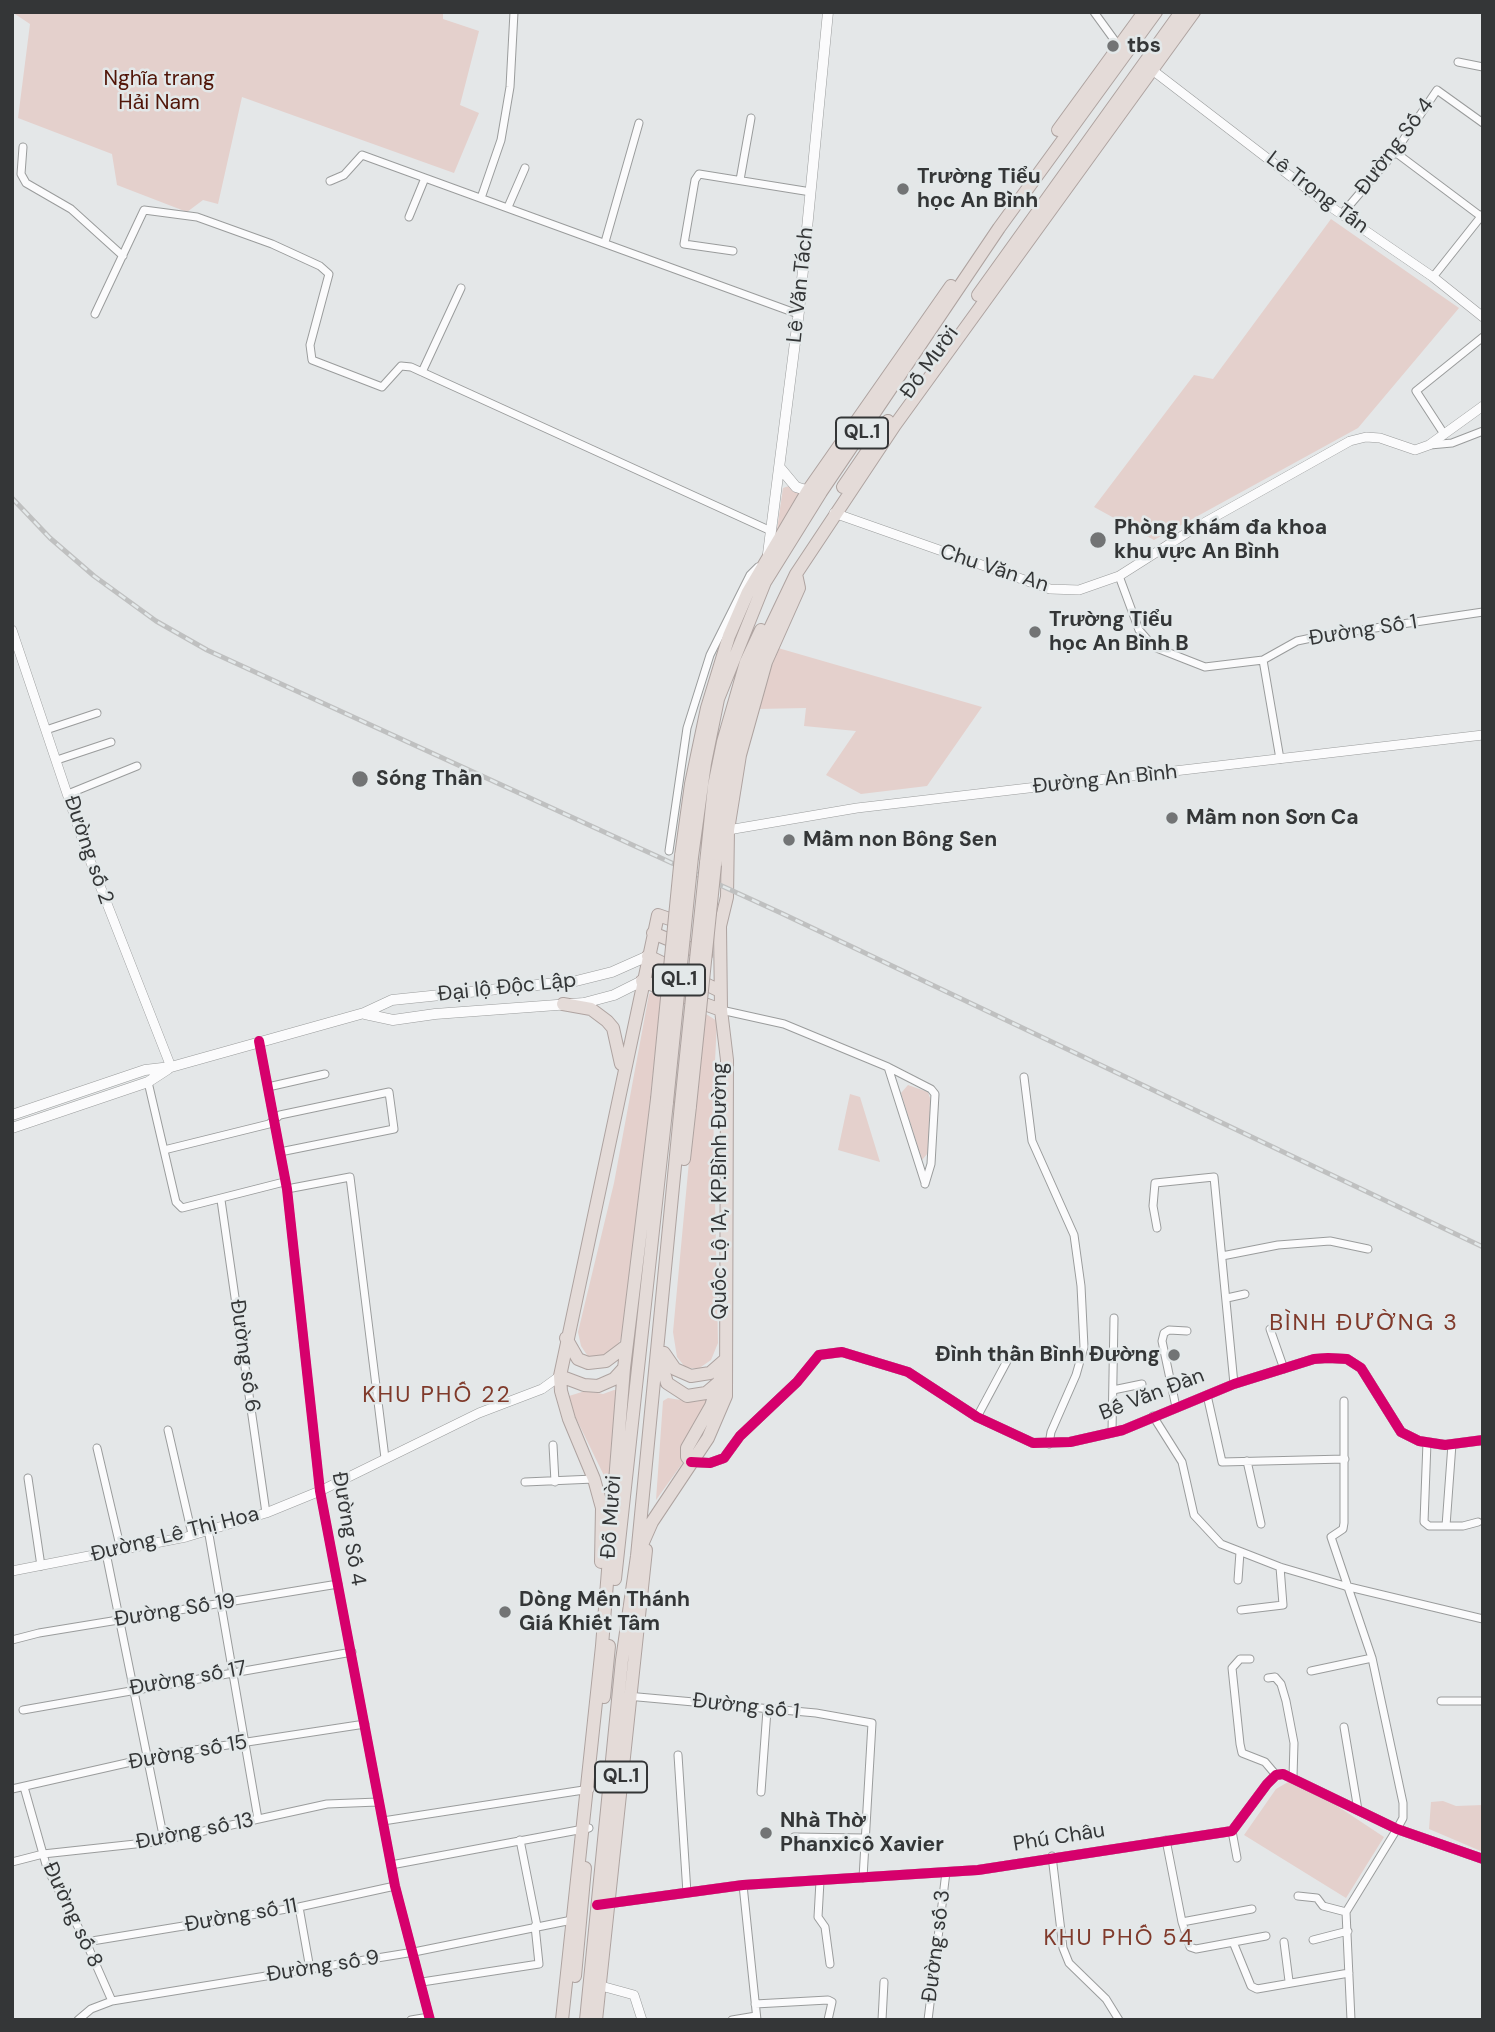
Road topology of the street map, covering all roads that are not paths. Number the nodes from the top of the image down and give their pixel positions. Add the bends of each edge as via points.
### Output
1 (514, 12) edge
2 (828, 12) edge
3 (1094, 12) edge
4 (1144, 12) edge
5 (1156, 12) edge
6 (1181, 12) edge
7 (1194, 12) edge
8 (1122, 48) junction
9 (1458, 62) dead end
10 (1147, 66) junction
11 (1483, 67) edge
12 (751, 118) dead end
13 (639, 123) dead end
14 (1483, 123) edge
15 (23, 147) dead end
16 (1395, 152) junction
17 (525, 168) dead end
18 (425, 178) junction
19 (740, 180) junction
20 (330, 181) dead end
21 (811, 192) junction
22 (481, 198) junction
23 (508, 207) junction
24 (1342, 214) junction
25 (1482, 216) edge
26 (410, 218) dead end
27 (605, 242) junction
28 (733, 251) dead end
29 (122, 256) junction
30 (1433, 277) junction
31 (461, 288) dead end
32 (95, 314) dead end
33 (798, 314) junction
34 (1483, 317) edge
35 (1483, 337) edge
36 (422, 372) junction
37 (1483, 406) edge
38 (1483, 431) edge
39 (1444, 434) junction
40 (1429, 445) junction
41 (780, 468) junction
42 (814, 492) junction
43 (831, 512) junction
44 (771, 531) junction
45 (768, 557) junction
46 (796, 574) junction
47 (1119, 576) junction
48 (765, 582) junction
49 (1483, 612) edge
50 (12, 630) edge
51 (1263, 660) junction
52 (97, 713) dead end
53 (46, 730) junction
54 (1483, 735) edge
55 (111, 742) dead end
56 (1280, 759) junction
57 (57, 760) junction
58 (137, 766) dead end
59 (68, 794) junction
60 (729, 830) junction
61 (681, 854) junction
62 (710, 864) junction
63 (653, 933) junction
64 (721, 934) junction
65 (648, 956) junction
66 (719, 960) junction
67 (642, 981) junction
68 (720, 991) junction
69 (563, 1004) junction
70 (721, 1010) junction
71 (364, 1013) junction
72 (259, 1041) junction
73 (171, 1067) junction
74 (888, 1067) junction
75 (325, 1074) dead end
76 (623, 1076) junction
77 (1024, 1077) dead end
78 (148, 1082) junction
79 (268, 1087) junction
80 (662, 1101) junction
81 (12, 1115) edge
82 (274, 1120) junction
83 (12, 1128) edge
84 (164, 1150) junction
85 (279, 1152) junction
86 (286, 1186) junction
87 (221, 1199) junction
88 (1157, 1228) dead end
89 (1368, 1250) dead end
90 (1222, 1255) junction
91 (1245, 1294) dead end
92 (1227, 1298) junction
93 (1114, 1318) dead end
94 (1270, 1329) dead end
95 (1187, 1331) dead end
96 (566, 1338) junction
97 (626, 1346) junction
98 (661, 1347) junction
99 (639, 1352) junction
100 (726, 1355) junction
101 (1007, 1360) dead end
102 (624, 1368) junction
103 (662, 1368) junction
104 (1284, 1369) junction
105 (560, 1376) junction
106 (719, 1382) junction
107 (1142, 1384) dead end
108 (1234, 1384) junction
109 (1113, 1390) junction
110 (1207, 1395) junction
111 (1344, 1401) dead end
112 (1176, 1408) junction
113 (1153, 1416) junction
114 (977, 1417) junction
115 (168, 1430) dead end
116 (1112, 1432) junction
117 (1483, 1440) edge
118 (1427, 1442) junction
119 (1049, 1444) junction
120 (1452, 1444) junction
121 (554, 1445) dead end
122 (97, 1448) dead end
123 (385, 1458) junction
124 (1345, 1459) junction
125 (1247, 1461) junction
126 (691, 1462) junction
127 (28, 1478) dead end
128 (594, 1479) junction
129 (525, 1482) dead end
130 (555, 1482) junction
131 (320, 1491) junction
132 (266, 1513) junction
133 (1478, 1522) dead end
134 (1261, 1524) dead end
135 (1446, 1526) junction
136 (208, 1529) junction
137 (191, 1534) junction
138 (647, 1534) junction
139 (121, 1550) junction
140 (1240, 1552) junction
141 (106, 1553) junction
142 (637, 1556) junction
143 (41, 1566) junction
144 (1280, 1567) junction
145 (12, 1571) edge
146 (1238, 1580) dead end
147 (338, 1584) junction
148 (1345, 1586) junction
149 (222, 1603) junction
150 (1241, 1610) dead end
151 (120, 1619) junction
152 (1483, 1619) edge
153 (12, 1640) edge
154 (602, 1646) junction
155 (352, 1652) junction
156 (1372, 1658) junction
157 (1250, 1659) dead end
158 (608, 1663) junction
159 (1311, 1671) dead end
160 (234, 1672) junction
161 (1268, 1678) dead end
162 (134, 1688) junction
163 (625, 1696) junction
164 (1441, 1700) dead end
165 (1483, 1701) edge
166 (23, 1710) dead end
167 (766, 1710) junction
168 (365, 1724) junction
169 (1345, 1727) dead end
170 (244, 1743) junction
171 (678, 1755) dead end
172 (148, 1758) junction
173 (1276, 1775) junction
174 (1293, 1777) junction
175 (24, 1787) junction
176 (12, 1789) edge
177 (588, 1789) junction
178 (761, 1792) dead end
179 (378, 1802) junction
180 (1358, 1810) junction
181 (258, 1819) junction
182 (383, 1821) junction
183 (585, 1829) junction
184 (1397, 1829) junction
185 (1232, 1831) junction
186 (793, 1836) dead end
187 (864, 1838) junction
188 (164, 1840) junction
189 (520, 1840) junction
190 (1166, 1840) junction
191 (43, 1854) junction
192 (1052, 1856) junction
193 (1237, 1858) dead end
194 (1483, 1859) edge
195 (12, 1862) edge
196 (391, 1865) junction
197 (946, 1872) junction
198 (863, 1878) junction
199 (820, 1881) junction
200 (743, 1885) junction
201 (395, 1886) junction
202 (687, 1893) junction
203 (1298, 1896) dead end
204 (602, 1905) junction
205 (299, 1907) junction
206 (1252, 1909) dead end
207 (1346, 1912) junction
208 (572, 1920) junction
209 (1182, 1922) junction
210 (536, 1926) junction
211 (1348, 1931) junction
212 (1266, 1936) dead end
213 (1313, 1940) dead end
214 (86, 1942) junction
215 (1233, 1942) junction
216 (1284, 1942) dead end
217 (414, 1952) junction
218 (830, 1964) dead end
219 (310, 1969) junction
220 (1349, 1973) junction
221 (1289, 1981) junction
222 (422, 1982) junction
223 (884, 1982) dead end
224 (595, 1985) junction
225 (112, 2001) junction
226 (755, 2004) junction
227 (429, 2018) edge
228 (757, 2018) edge
229 (78, 2020) edge
230 (411, 2020) edge
231 (562, 2020) edge
232 (570, 2020) edge
233 (586, 2020) edge
234 (596, 2020) edge
235 (642, 2020) edge
236 (732, 2020) edge
237 (828, 2020) edge
238 (883, 2020) edge
239 (928, 2020) edge
240 (1119, 2020) edge
241 (1351, 2020) edge

1 - 22 street via 510,87 501,140
2 - 21 main road, Lê Văn Tách
3 - 8 street
4 - 8 highway, Đỗ Mười / QL.1
5 - 8 highway, Đỗ Mười / QL.1
6 - 10 highway, Đỗ Mười / QL.1
7 - 10 highway, Đỗ Mười / QL.1
8 - 10 highway
8 - 42 highway, Đỗ Mười / QL.1
9 - 11 street
10 - 24 street, Lê Trọng Tấn
10 - 43 highway, Đỗ Mười / QL.1
12 - 19 street
13 - 27 street
14 - 16 street, Đường Số 4 via 1437,90
15 - 29 street via 21,174 26,183 71,209
16 - 24 street, Đường Số 4
16 - 25 street
17 - 23 street
18 - 20 street via 362,155 344,175
18 - 22 street
18 - 26 street
19 - 21 street
19 - 28 street via 696,177 684,244
21 - 33 main road, Lê Văn Tách
22 - 23 street
23 - 27 street
24 - 30 street, Lê Trọng Tấn
25 - 30 street
27 - 33 street
29 - 32 street
29 - 36 street via 144,211 197,218 272,244 329,274 310,345 312,359 382,387 401,366
30 - 34 street, Lê Trọng Tấn
31 - 36 street
33 - 41 main road, Lê Văn Tách
35 - 39 street via 1416,391
36 - 44 street
37 - 39 street
38 - 40 street via 1452,443
39 - 40 street
40 - 47 street, Chu Văn An via 1415,450 1380,438 1350,441
41 - 42 main road via 796,487
41 - 44 main road, Lê Văn Tách
42 - 45 highway, Đỗ Mười / QL.1
42 - 48 highway, Đỗ Mười / QL.1
43 - 46 highway, QL.1
43 - 47 street, Chu Văn An via 1051,589 1087,588
43 - 62 highway, Đỗ Mười / QL.1 via 787,577 746,662 720,753
44 - 45 main road, Lê Văn Tách
45 - 48 main road, Lê Văn Tách
45 - 61 highway, Đỗ Mười / QL.1 via 729,636 706,708
46 - 60 highway, QL.1 via 799,588 766,662 740,755
46 - 62 highway, QL.1 via 765,639 738,720
47 - 51 street via 1139,630 1154,647 1205,667
48 - 61 highway, Đỗ Mười / QL.1 via 718,699
49 - 51 street, Đường Số 1 via 1297,641
50 - 53 street, Đường số 2
51 - 56 street
52 - 53 street
53 - 57 street, Đường số 2
54 - 56 street, Đường An Bình
55 - 57 street
56 - 60 street, Đường An Bình via 857,808
57 - 59 street, Đường số 2
58 - 59 street
59 - 73 street, Đường số 2
60 - 64 highway, QL.1
61 - 80 highway, QL.1, bridge
62 - 98 highway, Đỗ Mười / QL.1, bridge
63 - 64 highway via 657,915
63 - 65 highway
63 - 66 highway
64 - 66 highway, QL.1
65 - 67 highway
65 - 68 highway
65 - 71 main road, Đại lộ Độc Lập via 587,979 392,1000
66 - 68 highway, QL.1
67 - 69 main road, Đại lộ Độc Lập via 604,999
67 - 70 highway
67 - 76 highway
68 - 70 highway, QL.1
69 - 71 main road, Đại lộ Độc Lập via 393,1020
69 - 76 highway via 591,1009 613,1028
70 - 74 street via 784,1024
70 - 100 highway via 727,1060
71 - 72 main road, Đại lộ Độc Lập
72 - 73 main road, Đại lộ Độc Lập
72 - 79 street, Đường Số 4
73 - 78 main road, Đại lộ Độc Lập
73 - 81 main road, Đại lộ Độc Lập via 145,1070
74 - 74 street via 935,1094 925,1184
75 - 79 street
76 - 96 highway
77 - 119 street via 1032,1141 1074,1235 1081,1286 1084,1347
78 - 83 main road, Đại lộ Độc Lập
78 - 84 street
79 - 82 street, Đường Số 4
80 - 97 highway, Đỗ Mười / QL.1
80 - 99 highway, Đỗ Mười / QL.1
82 - 84 street
82 - 85 street, Đường Số 4
82 - 85 street via 389,1092 394,1129
84 - 87 street via 176,1202 182,1208
85 - 86 street, Đường Số 4
86 - 87 street
86 - 123 street via 350,1177
86 - 131 street, Đường Số 4
87 - 132 street, Đường số 6
88 - 90 street via 1155,1183 1214,1177
89 - 90 street via 1331,1241
90 - 92 street
91 - 92 street
92 - 108 street
93 - 109 street
94 - 104 street
95 - 112 street via 1164,1333
96 - 97 highway via 578,1359 588,1363 606,1362
96 - 105 highway
97 - 102 highway, Đỗ Mười / QL.1
98 - 100 highway via 675,1369 691,1376 710,1373
98 - 103 highway, Đỗ Mười / QL.1
98 - 142 highway, Đỗ Mười / QL.1
99 - 102 highway
99 - 158 highway, Đỗ Mười / QL.1
100 - 106 highway
100 - 126 highway via 723,1409
101 - 114 street
102 - 105 highway via 598,1386
102 - 154 highway, Đỗ Mười / QL.1
103 - 106 highway via 667,1383 687,1396 706,1393
103 - 138 highway, Đỗ Mười / QL.1
104 - 108 street, Bế Văn Đàn
104 - 118 street, Bế Văn Đàn via 1314,1359 1347,1359 1361,1368 1401,1432
105 - 123 street, Đường Lê Thị Hoa via 541,1389
105 - 128 highway via 569,1419
106 - 126 highway via 687,1448
107 - 109 street
108 - 110 street, Bế Văn Đàn
109 - 116 street
110 - 112 street, Bế Văn Đàn
110 - 125 street via 1222,1462
111 - 124 street
112 - 113 street, Bế Văn Đàn
113 - 116 street, Bế Văn Đàn
113 - 140 street via 1182,1462 1199,1524 1221,1544
114 - 119 street, Bế Văn Đàn via 1015,1437
114 - 126 street, Bế Văn Đàn via 908,1371 842,1352 819,1354 724,1458
115 - 137 street
116 - 119 street, Bế Văn Đàn
117 - 120 street, Bế Văn Đàn
118 - 120 street, Bế Văn Đàn
118 - 135 street via 1424,1522
120 - 135 street
121 - 130 street
122 - 139 street
123 - 131 street, Đường Lê Thị Hoa
124 - 125 street
124 - 148 street via 1343,1529 1331,1537
125 - 134 street
126 - 138 highway
127 - 143 street
128 - 130 street
128 - 154 highway via 602,1508
129 - 130 street
131 - 132 street, Đường Lê Thị Hoa
131 - 147 street, Đường Số 4
132 - 136 street, Đường Lê Thị Hoa
133 - 135 street
136 - 137 street, Đường Lê Thị Hoa
136 - 149 street
137 - 139 street, Đường Lê Thị Hoa
138 - 142 highway
138 - 163 highway, Đỗ Mười / QL.1
139 - 141 street, Đường Lê Thị Hoa
140 - 144 street
140 - 146 street
141 - 143 street, Đường Lê Thị Hoa
141 - 151 street
142 - 163 highway, Đỗ Mười / QL.1
143 - 145 street, Đường Lê Thị Hoa
144 - 148 street
144 - 150 street via 1283,1605
147 - 149 street, Đường Số 19
147 - 155 street, Đường Số 4
148 - 152 street
148 - 156 street
149 - 151 street, Đường Số 19
149 - 160 street
151 - 153 street, Đường Số 19
151 - 162 street
154 - 158 highway
154 - 177 highway, Đỗ Mười / QL.1
155 - 160 street, Đường số 17
155 - 168 street, Đường Số 4
156 - 159 street
156 - 184 street via 1402,1803 1403,1818
157 - 173 street via 1240,1659 1232,1668 1242,1753 1265,1762
158 - 177 highway, Đỗ Mười / QL.1
160 - 162 street, Đường số 17
160 - 170 street
161 - 174 street via 1275,1677 1281,1684 1286,1701 1294,1743
162 - 166 street, Đường số 17
162 - 172 street
163 - 167 street, Đường số 1
163 - 204 highway, Đỗ Mười / QL.1
164 - 165 street
167 - 178 street
167 - 187 street, Đường số 1 via 872,1723
168 - 170 street, Đường số 15
168 - 179 street, Đường Số 4
169 - 180 street
170 - 172 street, Đường số 15
170 - 181 street
171 - 202 street
172 - 175 street, Đường số 15
172 - 188 street
173 - 174 street
173 - 185 street
174 - 180 street
175 - 176 street, Đường số 15
175 - 191 street, Đường số 8
177 - 182 street
177 - 183 highway, Đỗ Mười / QL.1
179 - 181 street, Đường số 13 via 327,1804
179 - 182 street, Đường Số 4
180 - 184 street
181 - 188 street, Đường số 13
182 - 196 street, Đường Số 4
183 - 189 street
183 - 208 highway, Đỗ Mười / QL.1
183 - 232 highway, Đỗ Mười / QL.1
184 - 194 street
184 - 207 street
185 - 190 street, Phú Châu
185 - 193 street
186 - 187 street
187 - 198 street
188 - 191 street, Đường số 13
189 - 196 street
189 - 210 street
190 - 192 street, Phú Châu
190 - 209 street
191 - 195 street, Đường số 13
191 - 214 street, Đường số 8
192 - 197 street, Phú Châu
192 - 240 street via 1063,1948 1069,1963 1107,1999
196 - 201 street, Đường Số 4
197 - 198 street, Phú Châu
197 - 239 street, Đường số 3
198 - 199 street, Phú Châu
199 - 200 street, Phú Châu
199 - 218 street via 818,1917 825,1927
200 - 202 street, Phú Châu
200 - 226 street
201 - 205 street, Đường số 11
201 - 217 street, Đường Số 4
202 - 204 street, Phú Châu
203 - 207 street via 1317,1898 1323,1906
204 - 224 highway, Đỗ Mười / QL.1
205 - 214 street, Đường số 11
205 - 219 street
206 - 209 street
207 - 211 street
208 - 210 street, Đường số 9
208 - 231 highway, Đỗ Mười / QL.1
209 - 215 street via 1190,1947
210 - 217 street, Đường số 9
210 - 222 street via 538,1964
211 - 213 street
211 - 220 street
212 - 215 street
214 - 225 street, Đường số 8
215 - 221 street via 1251,1986 1262,1989
216 - 221 street
217 - 219 street, Đường số 9
217 - 222 street, Đường Số 4
219 - 225 street, Đường số 9
220 - 221 street
220 - 241 street
222 - 227 street, Đường Số 4
223 - 238 street
224 - 233 highway, Đỗ Mười / QL.1
224 - 234 highway, Đỗ Mười / QL.1
224 - 235 street via 636,1996
225 - 229 street, Đường số 9 via 90,2009
226 - 228 street
226 - 237 street via 828,2000 832,2003
227 - 230 street
228 - 236 street

